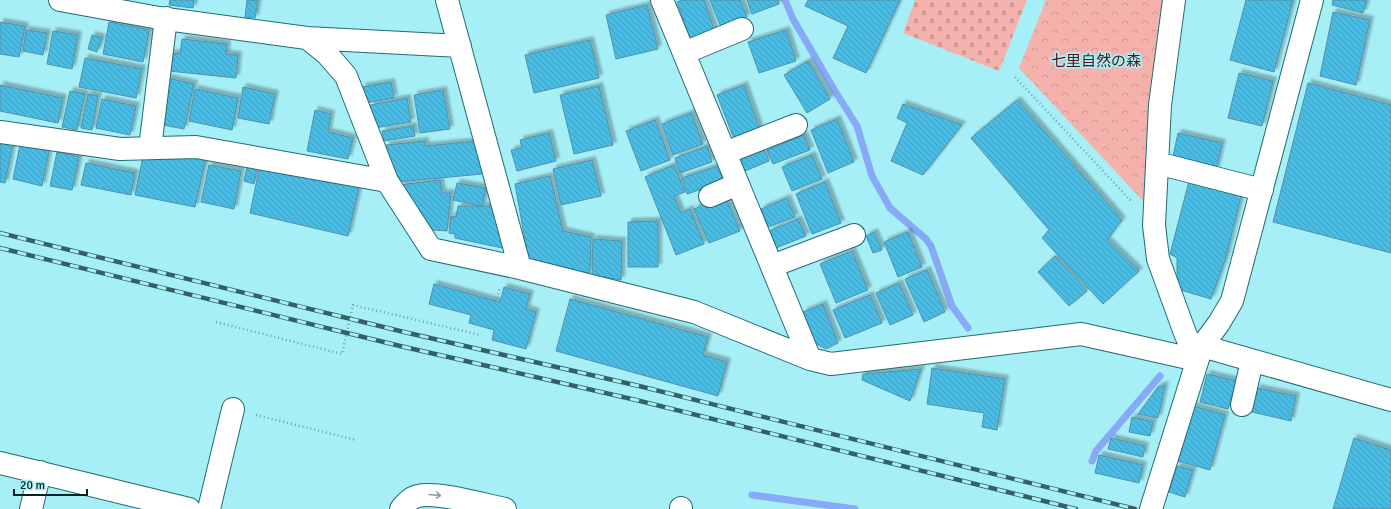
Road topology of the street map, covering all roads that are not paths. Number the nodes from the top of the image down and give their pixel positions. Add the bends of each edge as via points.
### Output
1 (60, 0) edge
2 (447, 0) edge
3 (662, 0) edge
4 (1174, 0) edge
5 (1312, 0) edge
6 (163, 12) edge
7 (742, 29) dead end
8 (307, 38) junction
9 (460, 46) junction
10 (684, 53) junction
11 (796, 125) dead end
12 (0, 132) edge
13 (150, 148) junction
14 (725, 153) junction
15 (1157, 163) junction
16 (387, 181) junction
17 (738, 184) junction
18 (1262, 190) junction
19 (710, 196) dead end
20 (854, 235) dead end
21 (772, 266) junction
22 (520, 268) junction
23 (1199, 353) junction
24 (810, 359) junction
25 (1252, 361) junction
26 (1391, 400) edge
27 (1242, 405) dead end
28 (232, 409) road end
29 (0, 463) edge
30 (40, 472) junction
31 (31, 509) edge
32 (189, 509) edge
33 (209, 509) edge
34 (401, 509) edge
35 (504, 509) edge
36 (1151, 509) edge

1 - 6 street
2 - 9 street
3 - 10 street
4 - 15 street via 1160,105
5 - 18 street
6 - 8 street
6 - 13 street
7 - 10 street
8 - 9 street
8 - 16 street via 327,54 346,76
9 - 22 street
10 - 14 street
11 - 14 street
12 - 13 street via 120,149
13 - 16 street via 196,147
14 - 17 street
15 - 18 street
15 - 23 street via 1154,225 1158,260 1185,333
16 - 22 street via 431,249
17 - 19 street
17 - 21 street
18 - 23 street via 1232,301
20 - 21 street
21 - 24 street
22 - 24 street via 694,312
23 - 24 street via 1081,334 831,364
23 - 25 street
23 - 36 street
25 - 26 street
25 - 27 street
28 - 33 street
29 - 30 street
30 - 31 street
30 - 32 street
34 -> 35 street via 407,501 418,496 434,494

